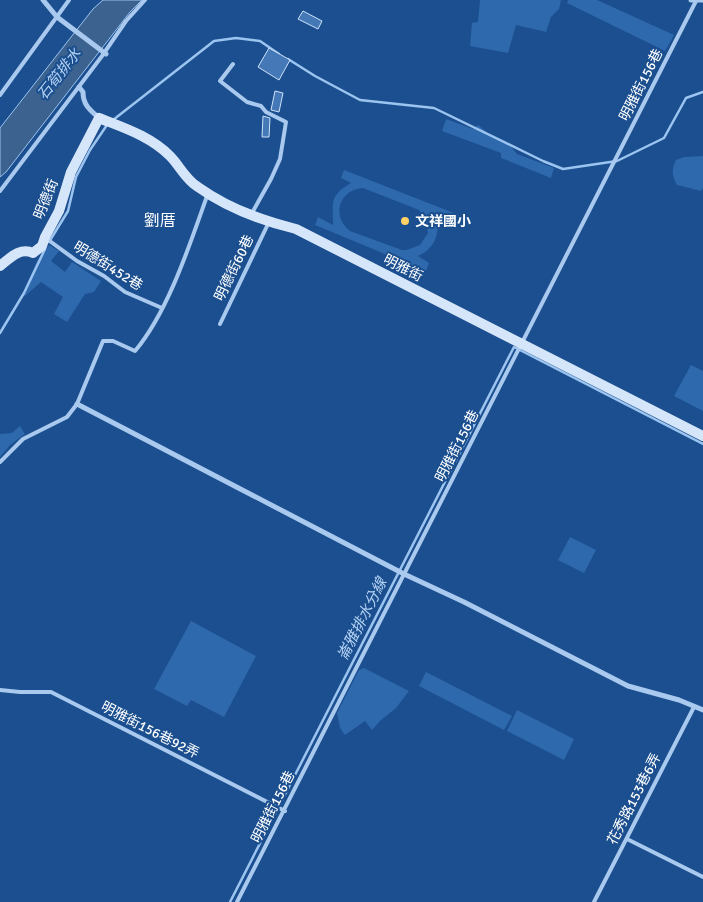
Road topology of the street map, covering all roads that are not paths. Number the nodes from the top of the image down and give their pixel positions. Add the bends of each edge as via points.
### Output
1 (43, 0) edge
2 (70, 0) edge
3 (145, 0) edge
4 (694, 0) edge
5 (703, 0) edge
6 (57, 16) junction
7 (106, 54) dead end
8 (232, 64) dead end
9 (79, 87) junction
10 (0, 95) edge
11 (99, 118) junction
12 (0, 190) edge
13 (208, 193) junction
14 (250, 215) junction
15 (269, 222) junction
16 (44, 237) junction
17 (0, 266) edge
18 (162, 308) junction
19 (220, 324) dead end
20 (522, 344) junction
21 (77, 404) junction
22 (703, 436) edge
23 (0, 462) edge
24 (404, 574) junction
25 (0, 690) edge
26 (694, 706) junction
27 (703, 710) edge
28 (284, 811) junction
29 (626, 839) junction
30 (703, 877) edge
31 (237, 902) edge
32 (594, 902) edge

1 - 6 street
2 - 6 lane
3 - 9 lane
4 - 5 street
4 - 20 lane, 明雅街156巷
6 - 7 street
6 - 10 lane
8 - 14 lane via 220,81 247,102 261,106 286,122 280,159
9 - 11 street via 87,106
9 - 12 lane
11 - 13 street, 明雅街 via 152,140 191,182
11 - 16 street, 明德街 via 72,172 59,211
13 - 14 street, 明雅街
13 - 18 lane
14 - 15 street, 明雅街
15 - 19 lane, 明德街60巷
15 - 20 street, 明雅街 via 296,230
16 - 17 street, 明德街 via 38,250 18,252
16 - 18 lane, 明德街452巷 via 125,292
18 - 21 lane via 135,351 112,341 103,341
20 - 22 street, 明雅街
20 - 24 lane, 明雅街156巷
21 - 23 lane via 66,416 23,439
21 - 24 street
24 - 26 street via 628,686
24 - 28 lane, 明雅街156巷
25 - 28 lane, 明雅街156巷92弄 via 51,692
26 - 27 street
26 - 29 lane, 花秀路153巷6弄
28 - 31 lane, 明雅街156巷
29 - 30 lane
29 - 32 lane, 花秀路153巷6弄

